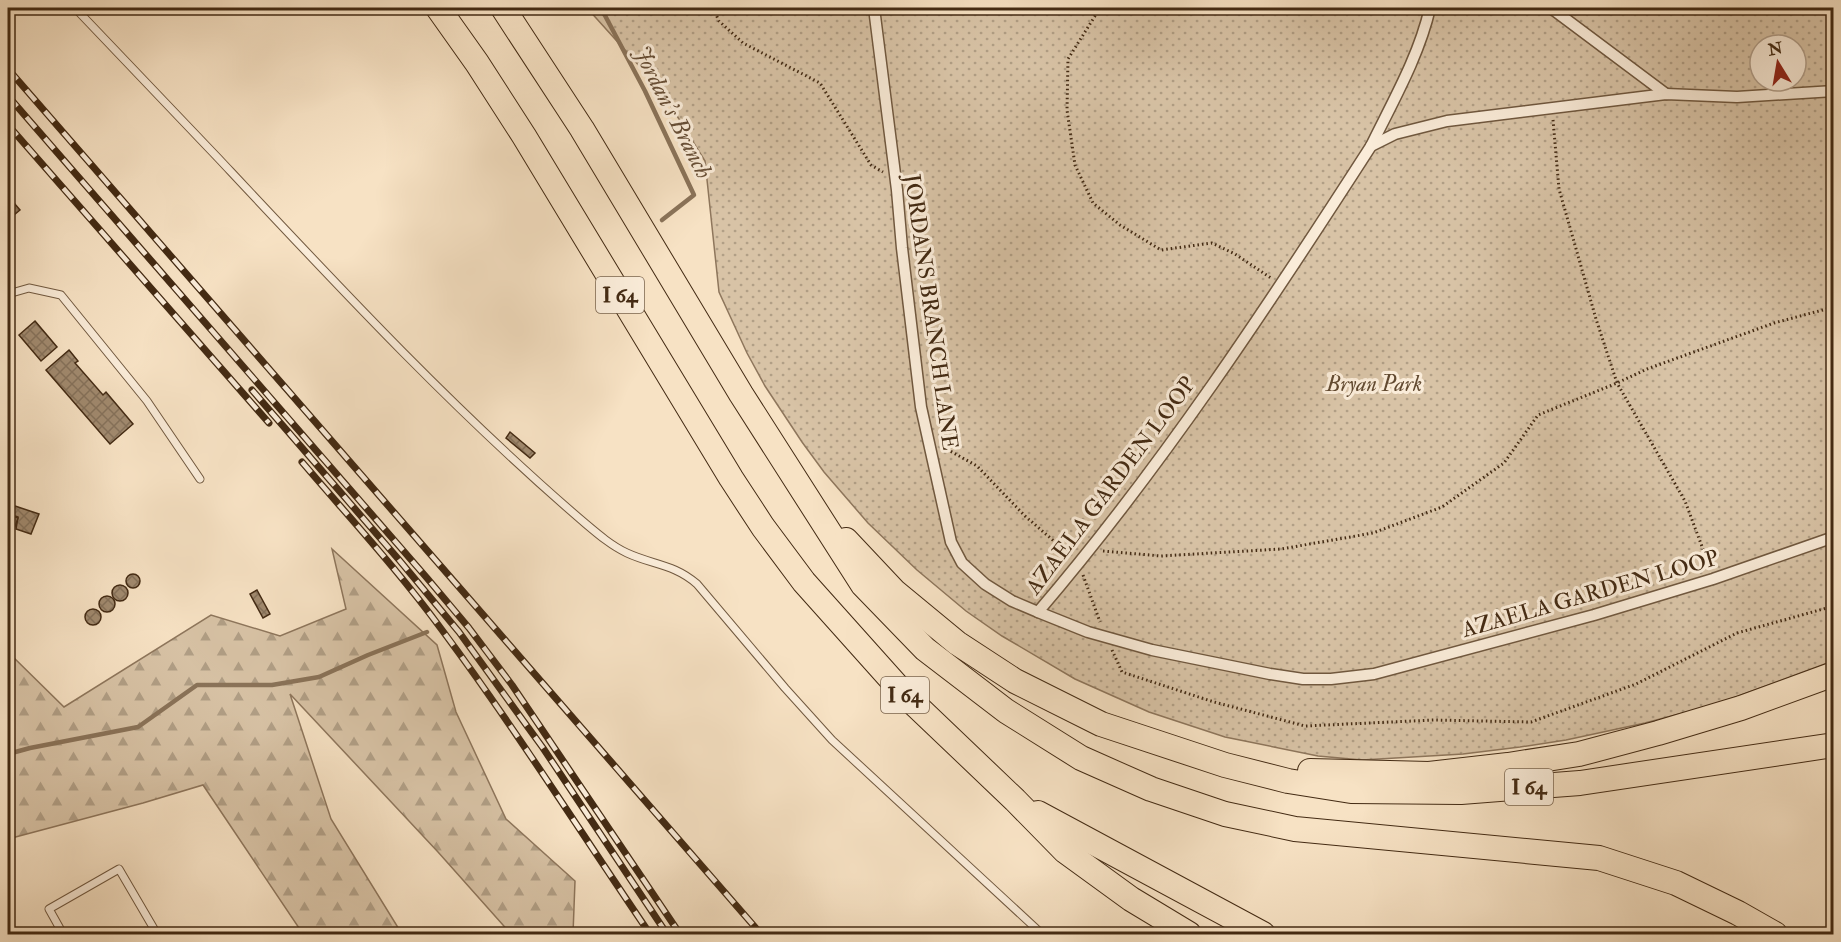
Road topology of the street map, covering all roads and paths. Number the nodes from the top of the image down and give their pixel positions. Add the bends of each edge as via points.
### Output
1 (75, 8) edge
2 (438, 8) edge
3 (503, 8) edge
4 (713, 8) edge
5 (874, 8) edge
6 (1100, 8) edge
7 (1431, 8) edge
8 (1551, 8) edge
9 (1833, 91) edge
10 (1666, 94) junction
11 (1552, 110) junction
12 (1371, 146) junction
13 (895, 179) junction
14 (1281, 285) junction
15 (8, 294) edge
16 (1833, 307) edge
17 (1617, 383) junction
18 (928, 439) junction
19 (200, 479) dead end
20 (805, 497) junction
21 (1833, 537) edge
22 (1089, 550) junction
23 (1079, 563) junction
24 (1713, 579) junction
25 (1833, 606) edge
26 (1038, 612) junction
27 (1105, 637) junction
28 (1833, 674) edge
29 (1833, 746) edge
30 (1225, 765) junction
31 (1015, 800) junction
32 (63, 934) edge
33 (156, 934) edge
34 (1042, 934) edge
35 (1189, 934) edge
36 (1263, 934) edge
37 (1775, 934) edge

1 - 34 lane via 396,345 492,439 616,547 673,568 697,584 832,740
2 - 31 highway, I 64 via 524,136 763,527 804,582 906,696
3 - 20 highway, I 64 via 582,129
4 - 13 path via 719,21 743,43 820,83 871,165
5 - 13 street, JORDANS BRANCH LANE
6 - 14 path via 1068,59 1067,110 1075,165 1093,202 1120,225 1161,250 1212,243
7 - 12 street, AZAELA GARDEN LOOP via 1415,56
8 - 10 street
9 - 10 street via 1737,97
10 - 11 street
11 - 12 street via 1447,121 1395,134
11 - 17 path via 1559,189
12 - 14 street, AZAELA GARDEN LOOP
13 - 18 street, JORDANS BRANCH LANE
14 - 22 street, AZAELA GARDEN LOOP
15 - 19 lane via 29,288 61,295 147,401
16 - 17 path via 1774,323
17 - 22 path via 1538,415 1504,463 1442,507 1373,532 1281,549 1161,556
17 - 24 path via 1685,501
18 - 23 path via 977,466 1025,516
18 - 26 street, JORDANS BRANCH LANE via 951,542 962,563 985,584
20 - 30 highway, I 64 via 894,591 957,643 1101,724
20 - 37 highway via 863,585 925,649 1006,711 1082,758 1151,789 1225,814 1294,829 1599,858 1676,883
21 - 24 street, AZAELA GARDEN LOOP
22 - 23 street, AZAELA GARDEN LOOP
23 - 26 street, AZAELA GARDEN LOOP
23 - 27 path
24 - 27 street, AZAELA GARDEN LOOP via 1386,671 1331,679 1270,674
25 - 27 path via 1737,633 1636,684 1531,722 1434,720 1305,726 1122,672
26 - 27 street, AZAELA GARDEN LOOP
28 - 30 highway via 1658,734 1580,754 1508,765 1429,774
29 - 30 highway, I 64 via 1580,783 1461,792 1351,791
31 - 35 highway via 1065,851 1131,899
31 - 36 highway, I 64
32 - 33 lane via 49,909 119,869

